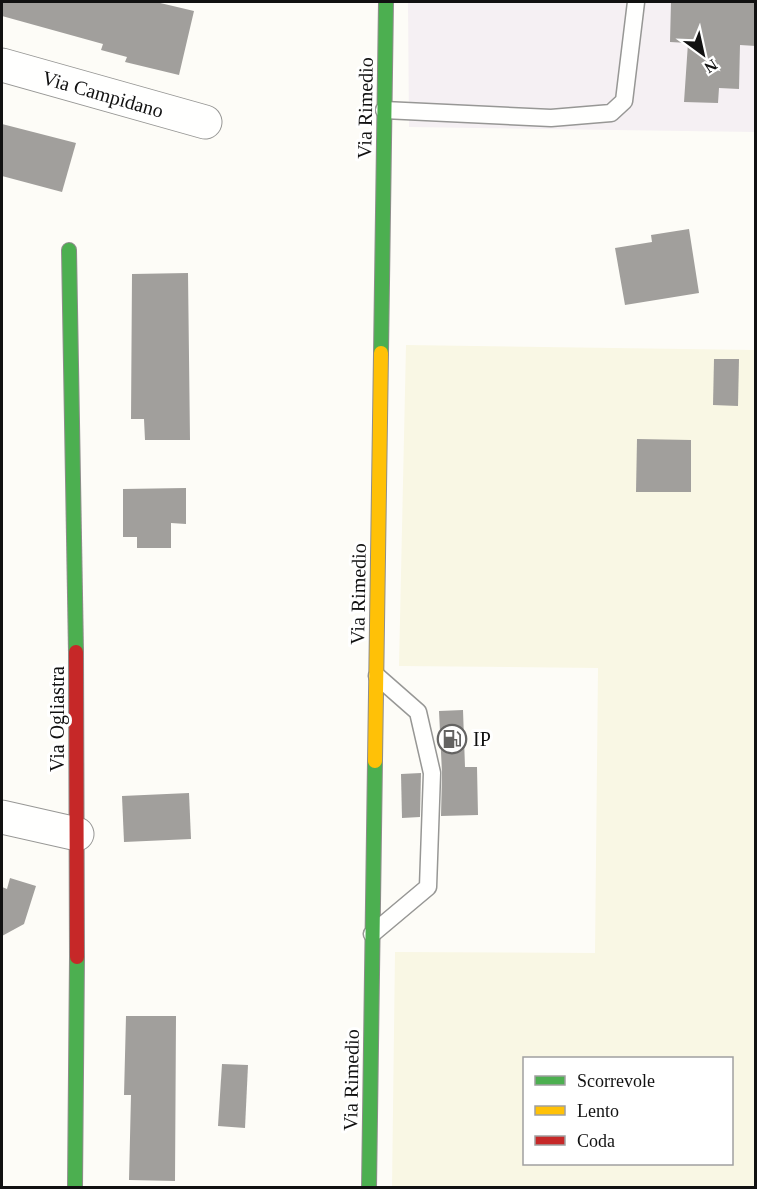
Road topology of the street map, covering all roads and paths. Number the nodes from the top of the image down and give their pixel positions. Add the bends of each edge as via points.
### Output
1 (386, 2) edge
2 (636, 2) edge
3 (2, 65) edge
4 (384, 110) junction
5 (205, 122) dead end
6 (69, 250) dead end
7 (376, 675) junction
8 (2, 817) edge
9 (77, 834) junction
10 (372, 934) junction
11 (75, 1188) edge
12 (369, 1188) edge

1 - 4 main road, Via Rimedio
2 - 4 lane via 624,101 611,113 551,118
3 - 5 street, Via Campidano
4 - 7 main road, Via Rimedio
6 - 9 main road, Via Ogliastra
7 - 10 main road, Via Rimedio
7 - 10 lane via 418,712 432,773 428,887
8 - 9 street
9 - 11 main road, Via Ogliastra
10 - 12 main road, Via Rimedio

